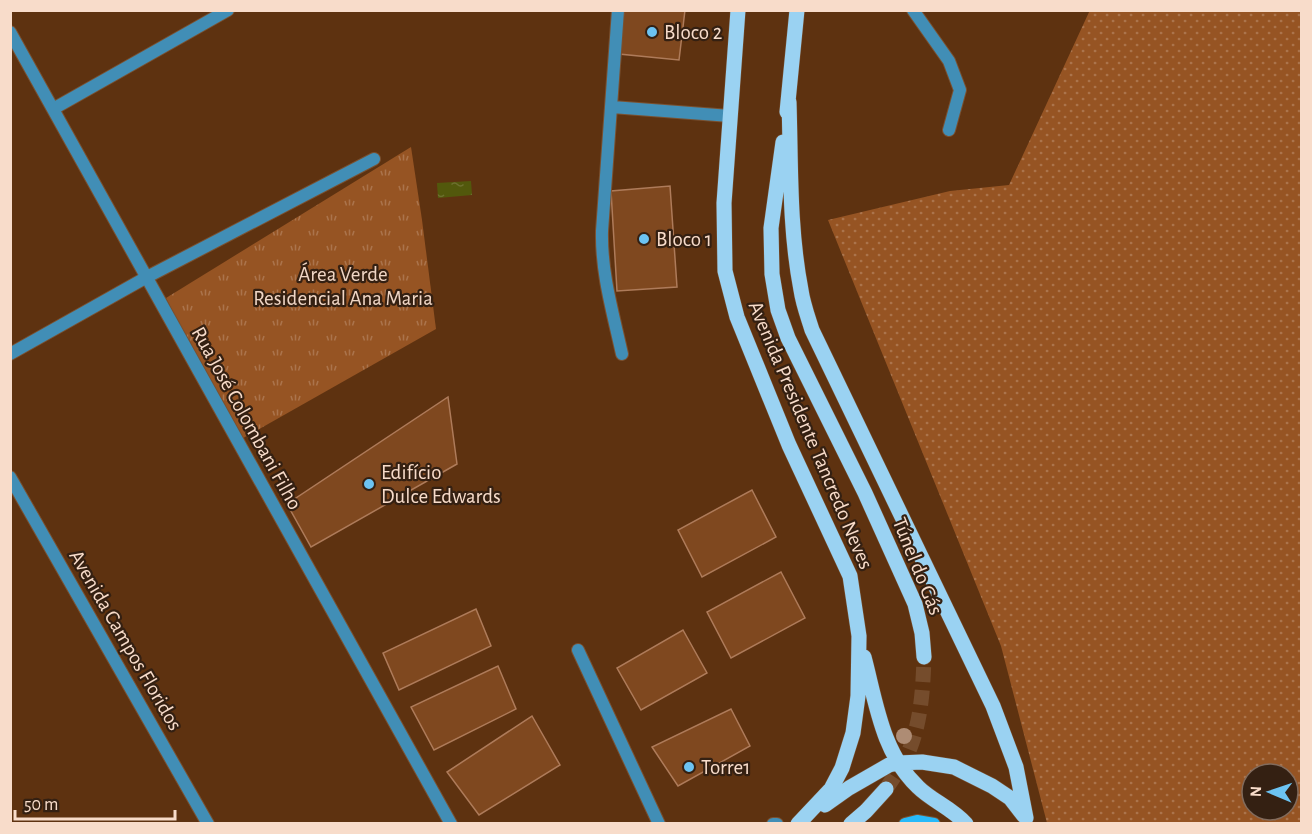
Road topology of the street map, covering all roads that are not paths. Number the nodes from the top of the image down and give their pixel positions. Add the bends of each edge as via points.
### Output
1 (228, 10) edge
2 (618, 10) edge
3 (738, 10) edge
4 (797, 10) edge
5 (913, 10) edge
6 (10, 32) edge
7 (789, 102) junction
8 (612, 107) junction
9 (53, 109) junction
10 (730, 117) junction
11 (949, 130) dead end
12 (374, 159) dead end
13 (147, 277) junction
14 (10, 354) edge
15 (622, 354) dead end
16 (10, 477) edge
17 (865, 493) joint
18 (859, 636) junction
19 (578, 650) dead end
20 (924, 657) tunnel mouth
21 (898, 763) junction
22 (886, 789) tunnel mouth
23 (1027, 821) edge
24 (208, 824) edge
25 (451, 824) edge
26 (659, 824) edge
27 (799, 824) edge
28 (851, 824) edge
29 (904, 824) edge
30 (934, 824) edge
31 (966, 824) edge

1 - 9 street
2 - 8 street
3 - 10 main road, Avenida Presidente Tancredo Neves
4 - 7 main road, Avenida Presidente Tancredo Neves
5 - 11 street via 949,61 960,90
6 - 9 street, Rua José Colombani Filho
7 - 17 main road, Avenida Presidente Tancredo Neves via 771,228 778,310
7 - 23 main road via 794,246 801,293 812,330 993,706 1016,767
8 - 10 street
8 - 15 street via 601,251
9 - 13 street, Rua José Colombani Filho
10 - 18 main road, Avenida Presidente Tancredo Neves via 724,203 725,271 736,317 789,445 850,576
12 - 13 street
13 - 14 street
13 - 25 street, Rua José Colombani Filho
16 - 24 street, Avenida Campos Floridos
17 - 20 main road, Túnel do Gás via 915,604
18 - 21 main road via 880,720
18 - 27 main road, Avenida Presidente Tancredo Neves via 854,734 831,789
19 - 26 street
21 - 23 main road via 954,767 1010,798
21 - 27 main road via 849,788
21 - 31 main road via 920,790
22 - 28 main road
29 - 30 main road

